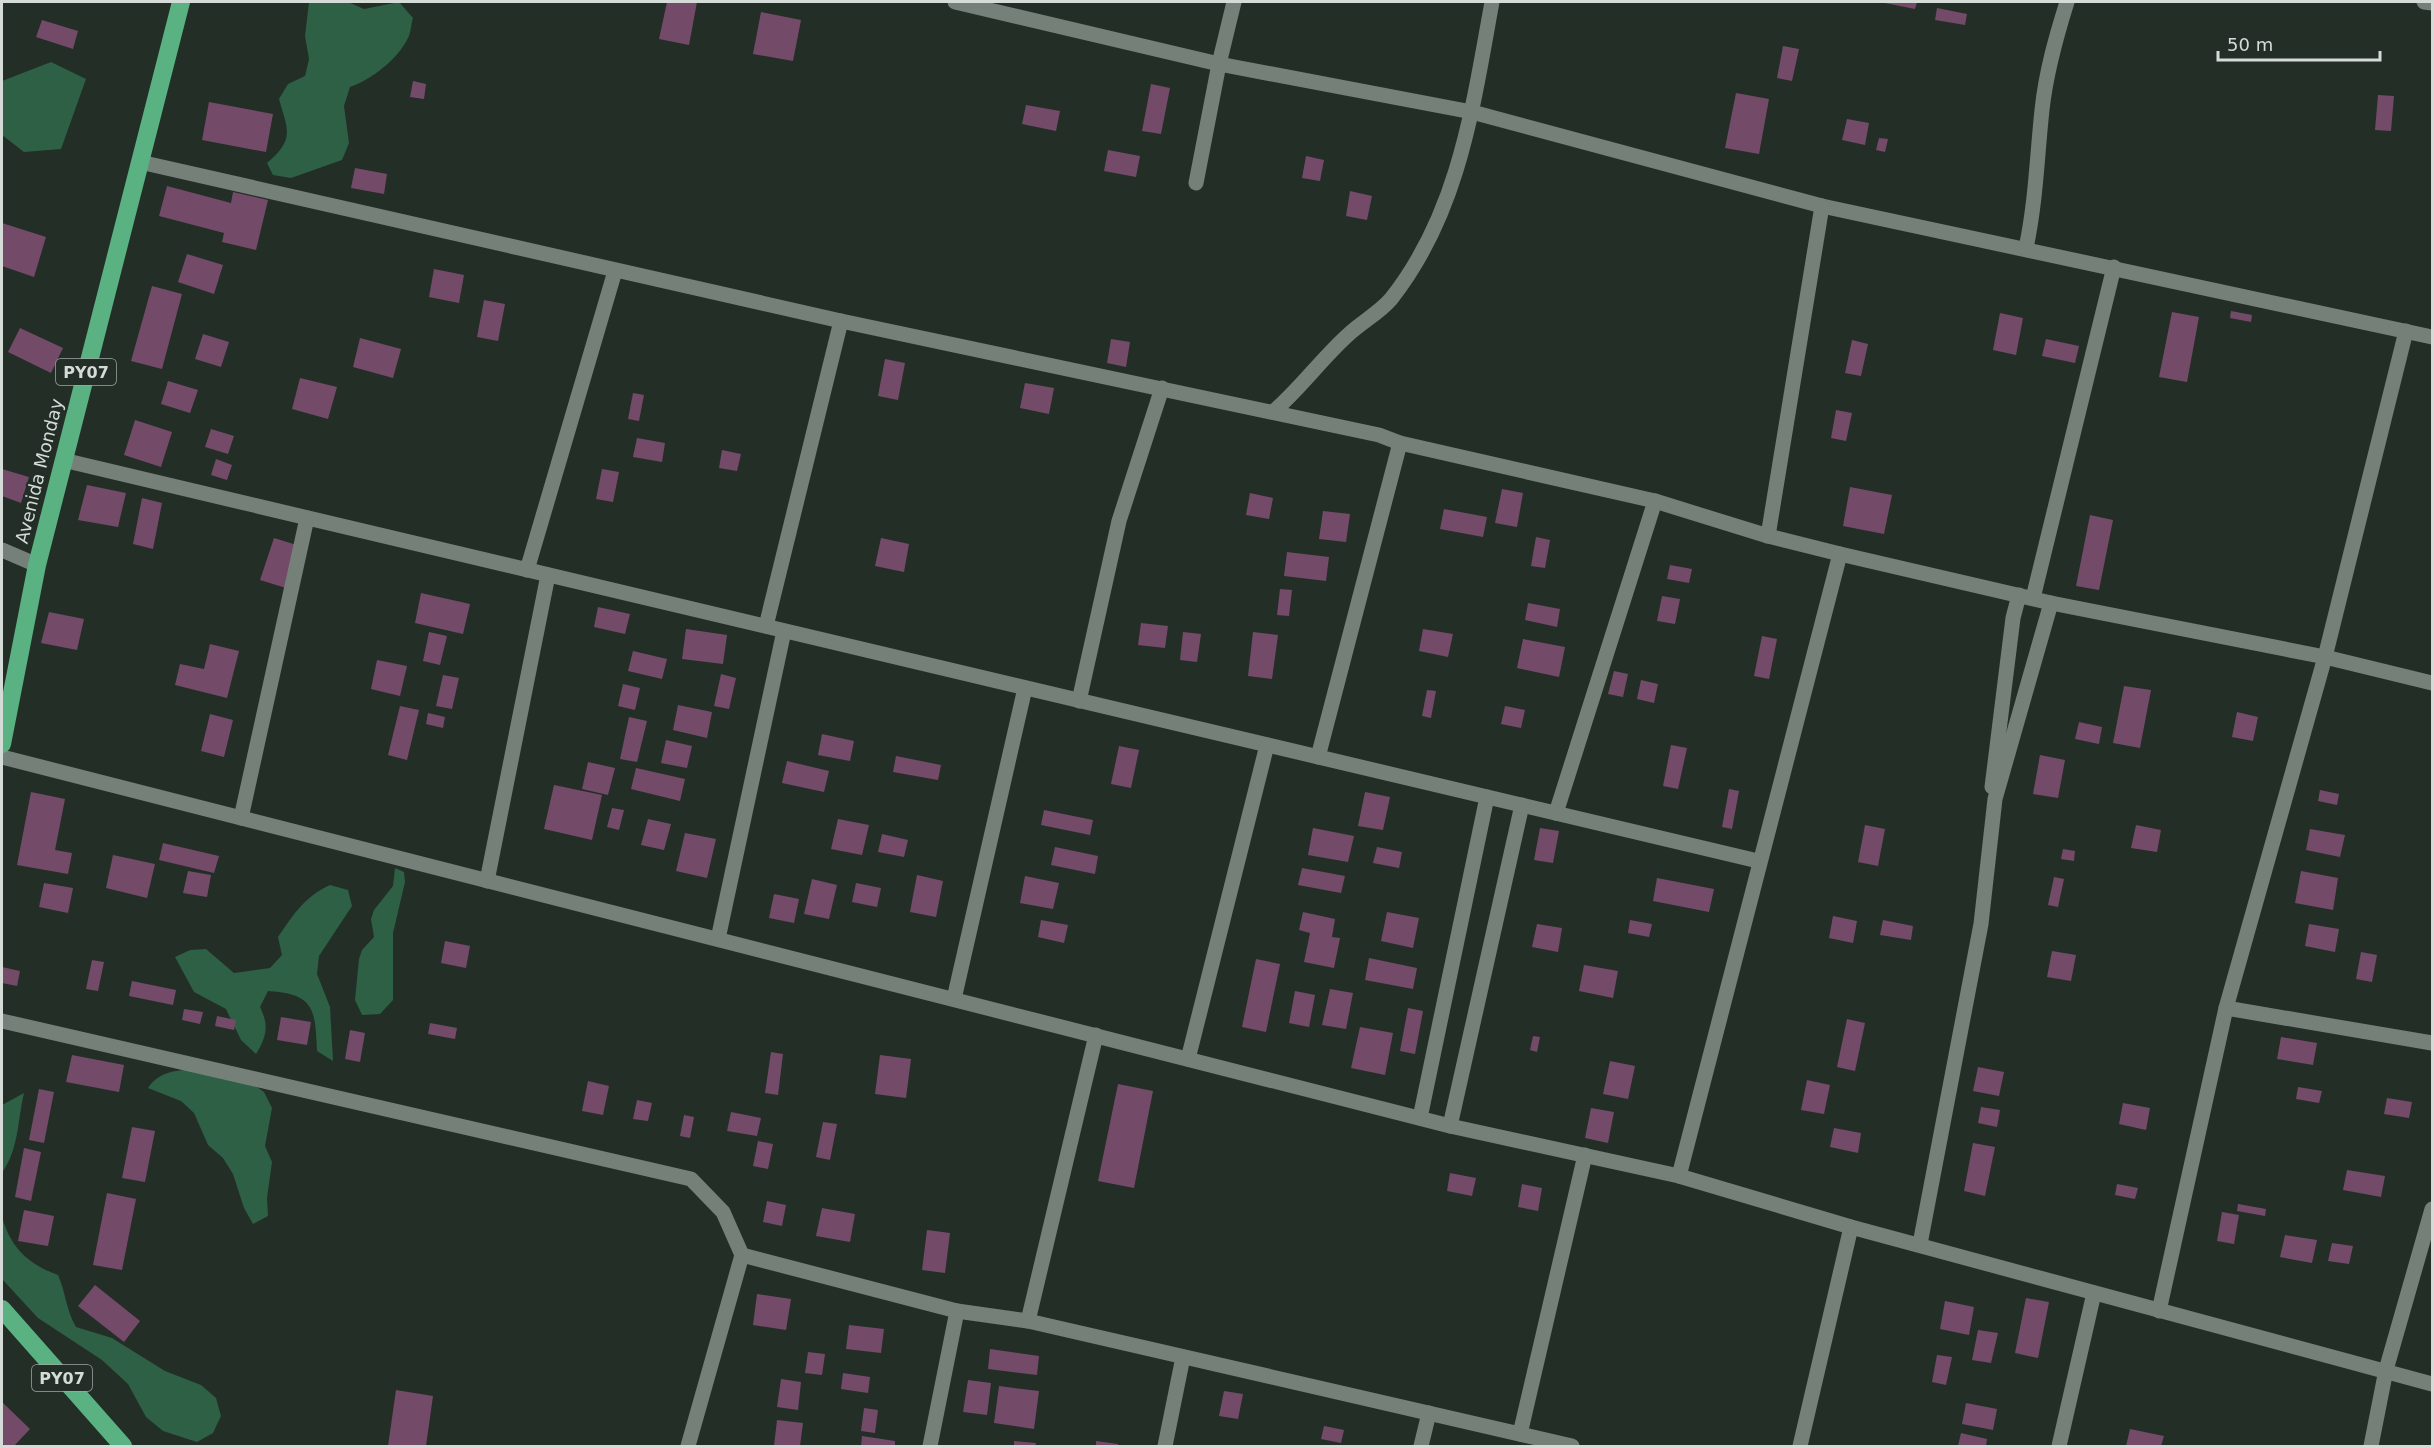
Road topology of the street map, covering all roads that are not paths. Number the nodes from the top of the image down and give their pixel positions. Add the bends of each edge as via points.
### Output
1 (182, 2) edge
2 (955, 2) edge
3 (1234, 2) edge
4 (1492, 2) edge
5 (2067, 2) edge
6 (2424, 2) edge
7 (2433, 3) edge
8 (983, 5) edge
9 (1219, 64) junction
10 (1472, 112) junction
11 (140, 162) junction
12 (1196, 183) dead end
13 (1822, 206) junction
14 (2026, 248) junction
15 (2114, 267) junction
16 (615, 271) junction
17 (841, 321) junction
18 (2406, 331) junction
19 (2433, 337) edge
20 (1162, 388) junction
21 (1273, 412) junction
22 (1400, 443) junction
23 (63, 460) junction
24 (1655, 501) junction
25 (307, 518) junction
26 (1768, 536) junction
27 (2, 550) edge
28 (1840, 554) junction
29 (37, 565) junction
30 (527, 570) junction
31 (548, 575) junction
32 (2026, 596) junction
33 (2051, 603) junction
34 (766, 626) junction
35 (784, 631) junction
36 (2325, 657) junction
37 (2433, 683) edge
38 (1025, 688) junction
39 (1079, 701) junction
40 (2, 744) edge
41 (1267, 745) junction
42 (2, 757) edge
43 (1318, 757) junction
44 (1487, 797) junction
45 (1995, 799) junction
46 (1522, 805) junction
47 (1556, 813) junction
48 (241, 818) junction
49 (1758, 861) junction
50 (487, 880) junction
51 (718, 939) junction
52 (954, 999) junction
53 (2226, 1008) junction
54 (2, 1022) edge
55 (1096, 1035) junction
56 (2433, 1043) edge
57 (1188, 1059) junction
58 (1419, 1118) junction
59 (1450, 1126) junction
60 (1585, 1155) junction
61 (1679, 1176) junction
62 (2433, 1209) edge
63 (1851, 1227) junction
64 (1920, 1244) junction
65 (742, 1255) junction
66 (2094, 1293) junction
67 (2, 1309) edge
68 (957, 1311) junction
69 (2159, 1311) junction
70 (1028, 1320) junction
71 (1183, 1358) junction
72 (2386, 1370) junction
73 (2433, 1384) edge
74 (1429, 1413) junction
75 (1520, 1434) junction
76 (123, 1446) edge
77 (688, 1446) edge
78 (930, 1446) edge
79 (1165, 1446) edge
80 (1420, 1446) edge
81 (1572, 1446) edge
82 (1800, 1446) edge
83 (2059, 1446) edge
84 (2371, 1446) edge

1 - 11 highway, Avenida Monday / PY07
2 - 8 street
3 - 9 street
4 - 10 street
5 - 14 street via 2052,53 2042,110 2035,203
6 - 7 street
8 - 9 street
9 - 10 street
9 - 12 street
10 - 13 street
10 - 21 street via 1459,167 1440,219 1417,260 1377,314 1349,334
11 - 16 street
11 - 23 highway, Avenida Monday / PY07
13 - 14 street
13 - 26 street
14 - 15 street
15 - 18 street
15 - 32 street
16 - 17 street
16 - 30 street
17 - 20 street
17 - 34 street
18 - 19 street
18 - 36 street
20 - 21 street
20 - 39 street via 1119,521
21 - 22 street via 1380,435
22 - 24 street
22 - 43 street
23 - 25 street
23 - 29 highway, Avenida Monday / PY07
24 - 26 street
24 - 47 street
25 - 30 street
25 - 48 street
26 - 28 street
27 - 29 street
28 - 32 street
28 - 49 street
29 - 40 highway, Avenida Monday / PY07
30 - 31 street
31 - 34 street
31 - 50 street
32 - 33 street
32 - 45 street via 2013,618 1991,781
33 - 36 street
33 - 45 street
34 - 35 street
35 - 38 street
35 - 51 street
36 - 37 street
36 - 53 street
38 - 39 street
38 - 52 street
39 - 41 street
41 - 43 street
41 - 57 street
42 - 48 street
43 - 44 street
44 - 46 street
44 - 58 street
45 - 64 street via 1982,924
46 - 47 street
46 - 59 street
47 - 49 street
48 - 50 street
49 - 61 street
50 - 51 street
51 - 52 street
52 - 55 street
53 - 56 street
53 - 69 street
54 - 65 street via 691,1179 723,1212
55 - 57 street
55 - 70 street
57 - 58 street
58 - 59 street
59 - 60 street
60 - 61 street
60 - 75 street
61 - 63 street
62 - 72 street
63 - 64 street
63 - 82 street
64 - 66 street
65 - 68 street
65 - 77 street
66 - 69 street
66 - 83 street
67 - 76 highway, PY07
68 - 70 street
68 - 78 street
69 - 72 street
70 - 71 street
71 - 74 street
71 - 79 street
72 - 73 street
72 - 84 street
74 - 75 street
74 - 80 street
75 - 81 street

